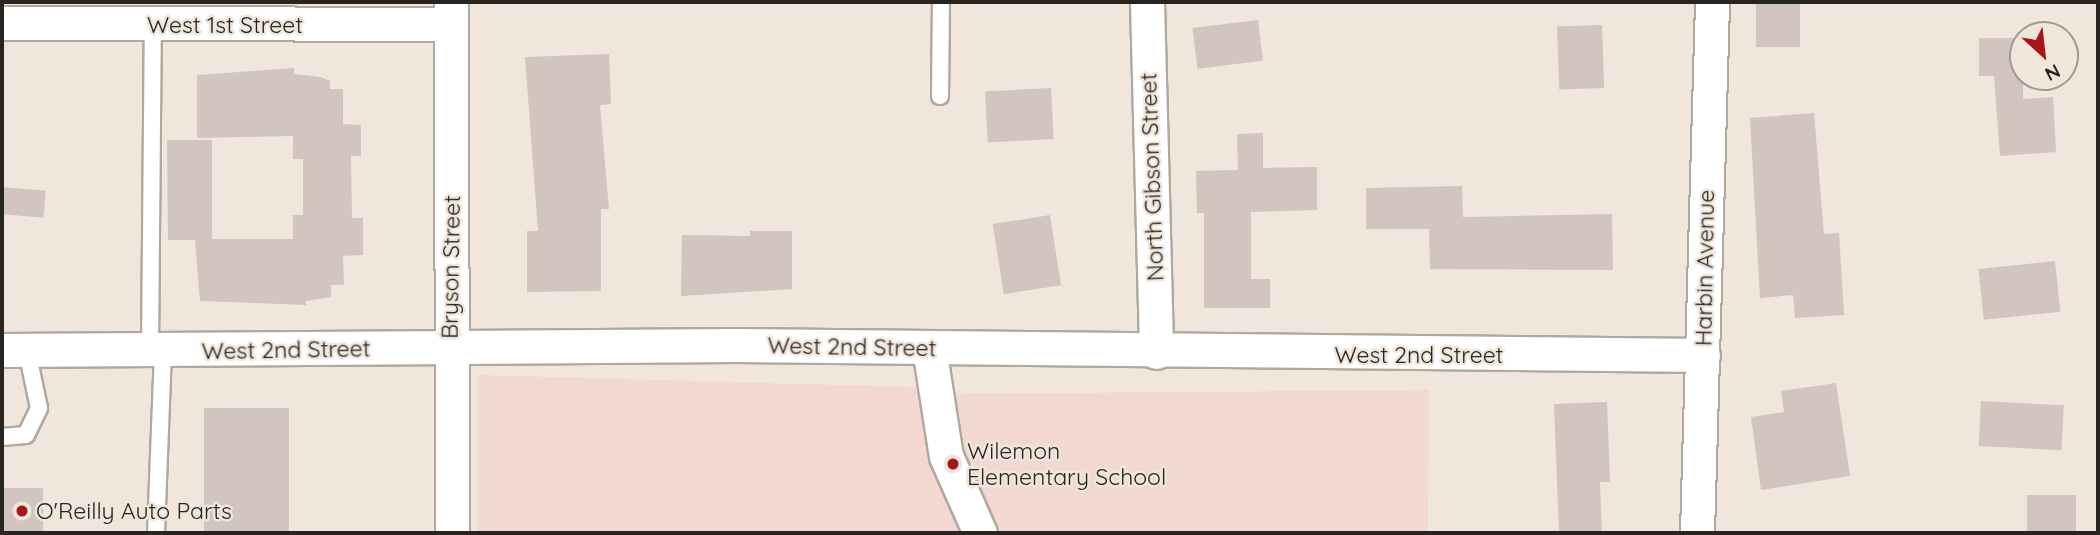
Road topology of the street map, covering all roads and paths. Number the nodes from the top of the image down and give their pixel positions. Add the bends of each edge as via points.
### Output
1 (941, 2) edge
2 (1147, 2) edge
3 (1712, 2) edge
4 (450, 13) edge
5 (172, 18) edge
6 (2, 23) edge
7 (940, 96) dead end
8 (450, 346) junction
9 (929, 348) junction
10 (14, 350) edge
11 (156, 351) junction
12 (1156, 352) junction
13 (1703, 355) junction
14 (2, 438) edge
15 (156, 533) edge
16 (452, 533) edge
17 (980, 533) edge
18 (1697, 533) edge

1 - 7 lane
2 - 12 street, North Gibson Street
3 - 13 street, Harbin Avenue
4 - 5 street, West 1st Street
4 - 8 street, Bryson Street via 454,116
5 - 6 street, West 1st Street
5 - 11 lane
8 - 9 street, West 2nd Street
8 - 11 street, West 2nd Street
8 - 16 street, Bryson Street
9 - 12 street, West 2nd Street
9 - 17 street via 946,456
10 - 11 street, West 2nd Street
10 - 14 lane via 39,408 26,435
11 - 15 lane
12 - 13 street, West 2nd Street
13 - 18 street, Harbin Avenue

